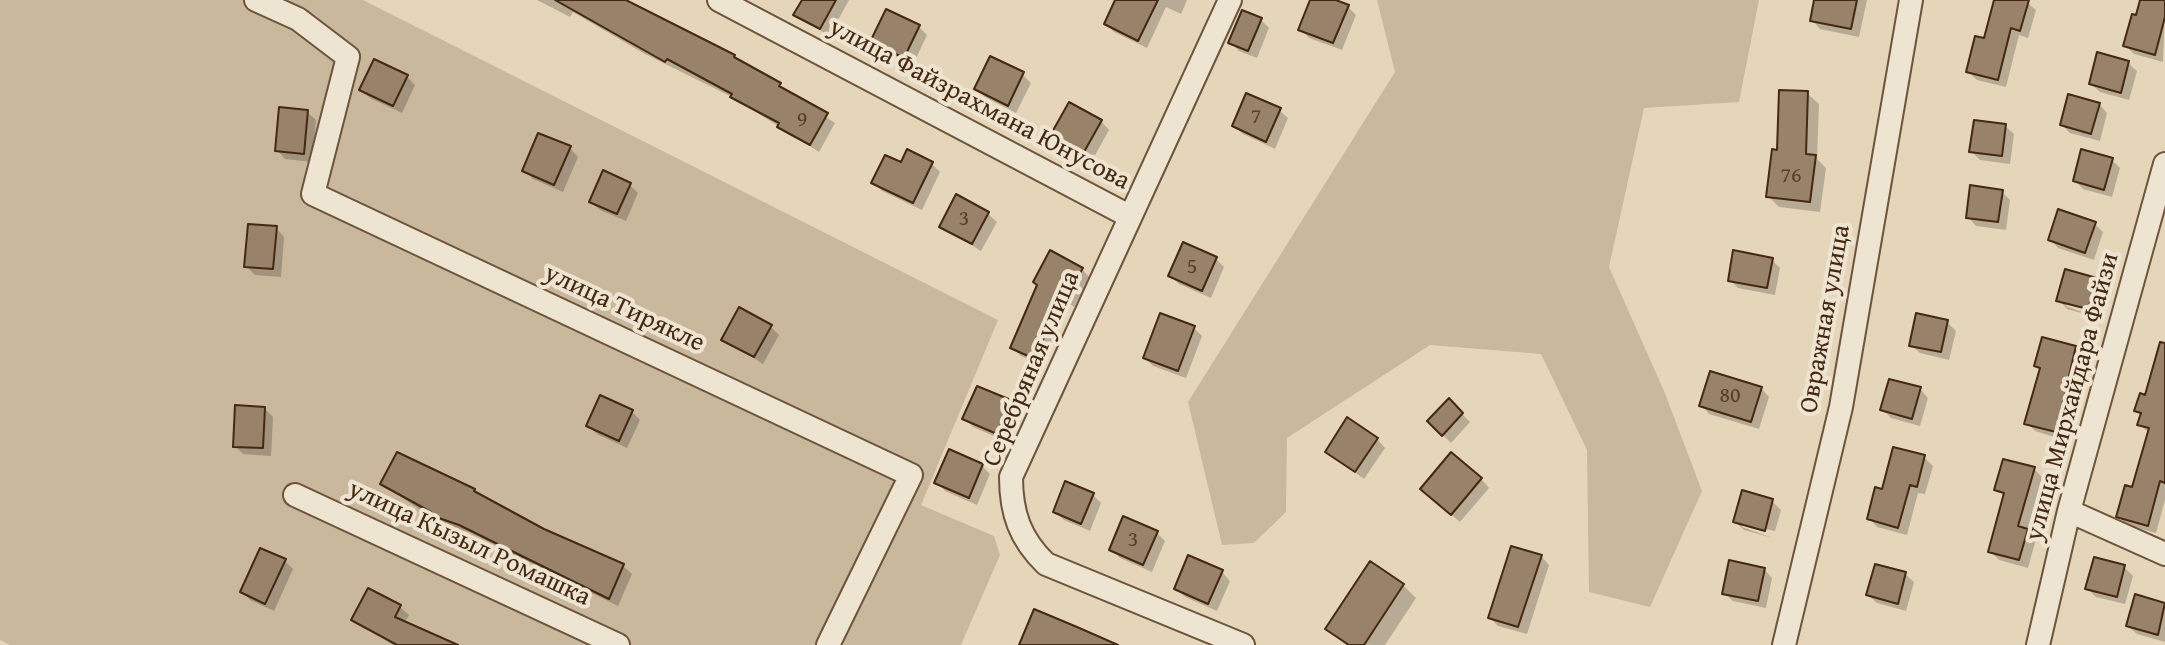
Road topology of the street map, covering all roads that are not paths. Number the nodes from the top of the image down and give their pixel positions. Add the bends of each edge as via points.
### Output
1 (256, 0) edge
2 (719, 0) edge
3 (1230, 0) edge
4 (1911, 0) edge
5 (2165, 164) edge
6 (1129, 216) junction
7 (295, 495) dead end
8 (2069, 511) junction
9 (2165, 554) edge
10 (618, 645) edge
11 (828, 645) edge
12 (1243, 645) edge
13 (1784, 645) edge
14 (2038, 645) edge

1 - 11 street, улица Тирякле via 298,19 348,57 313,194 911,475
2 - 6 street, улица Файзрахмана Юнусова
3 - 6 street, Серебряная улица
4 - 13 street, Овражная улица via 1841,407
5 - 8 street, улица Мирхайдара Файзи
6 - 12 street, Серебряная улица via 1011,477 1011,503 1029,547 1046,564
7 - 10 street, улица Кызыл Ромашка
8 - 9 street
8 - 14 street, улица Мирхайдара Файзи

